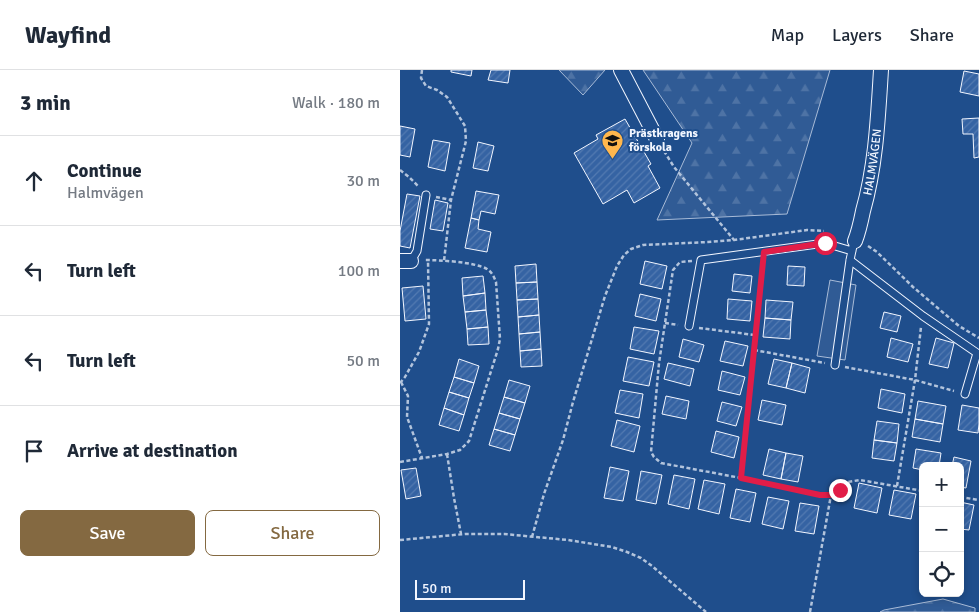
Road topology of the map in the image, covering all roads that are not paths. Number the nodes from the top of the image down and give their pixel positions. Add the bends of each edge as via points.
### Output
1 (621, 70) edge
2 (881, 70) edge
3 (657, 139) road end
4 (426, 195) dead end
5 (853, 246) junction
6 (850, 260) junction
7 (405, 261) edge
8 (689, 326) road end
9 (835, 365) dead end
10 (964, 394) road end

1 - 3 street
2 - 5 street, HALMVÄGEN via 874,160
4 - 7 lane via 417,251
5 - 6 lane, HALMVÄGEN
5 - 8 lane via 825,243 701,260
6 - 9 lane, HALMVÄGEN
6 - 10 lane via 923,316 977,352

